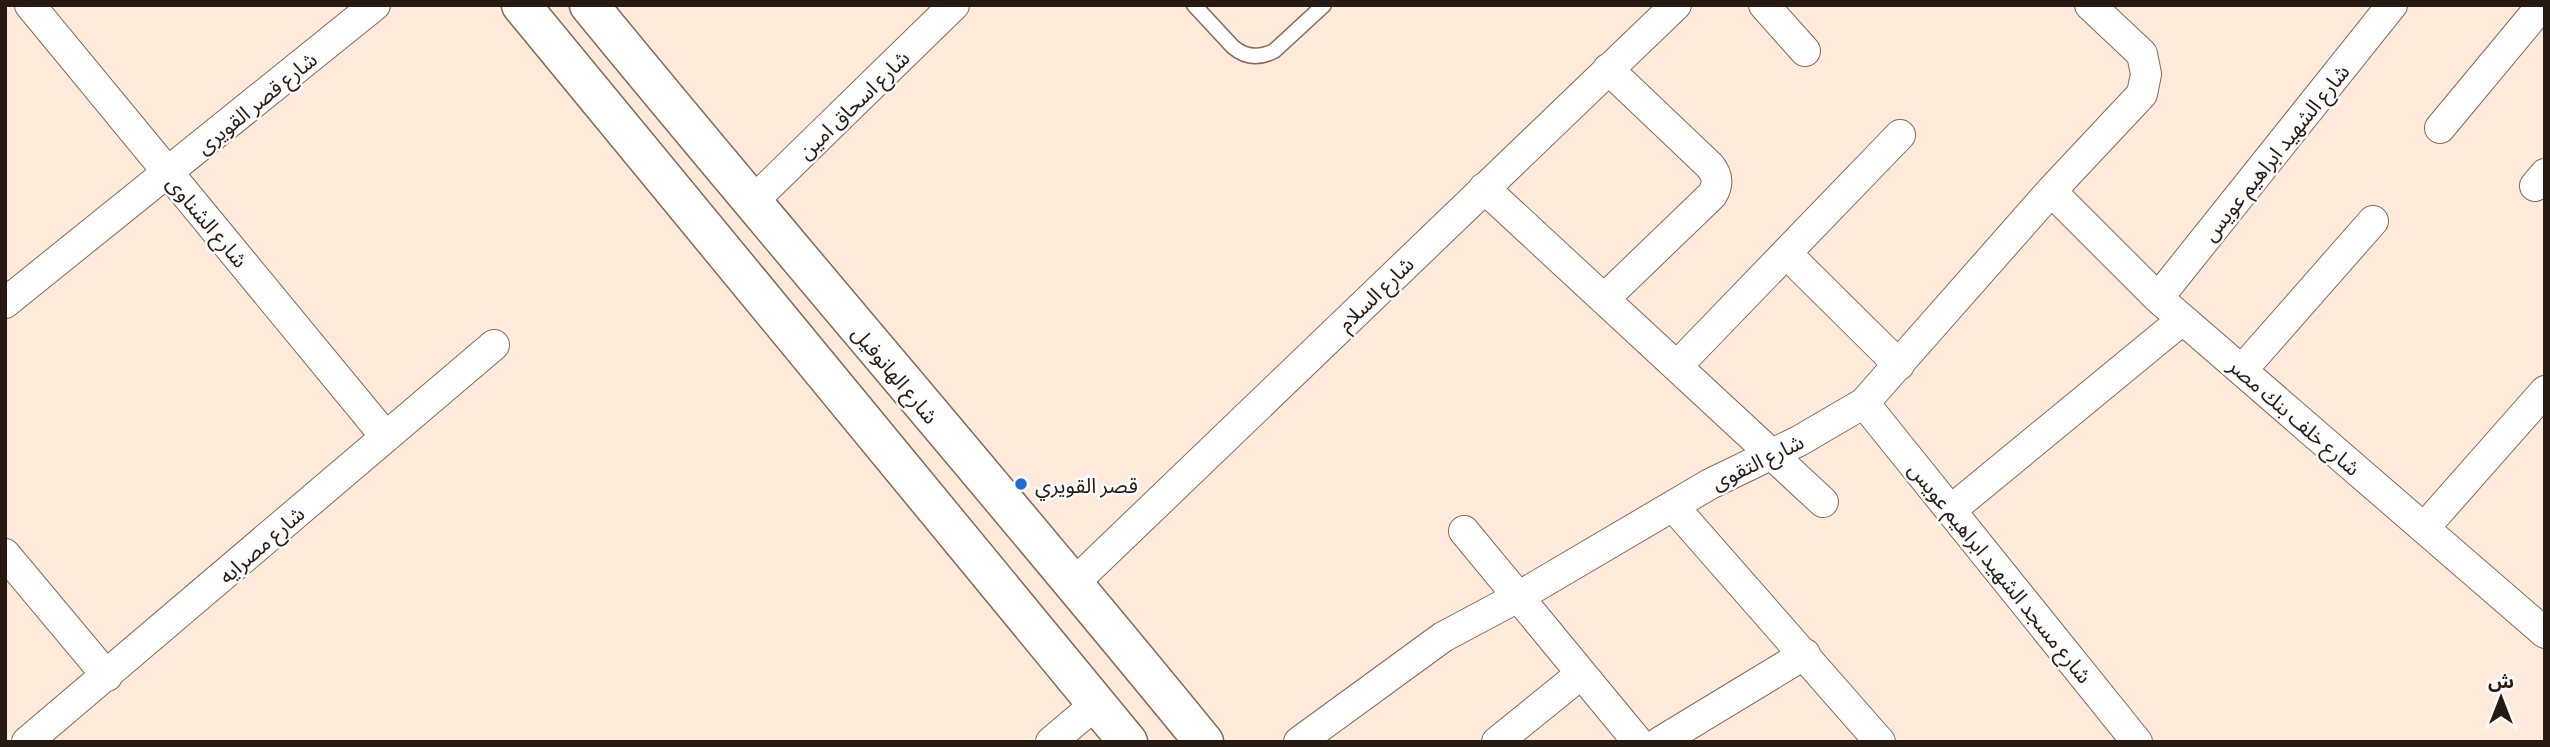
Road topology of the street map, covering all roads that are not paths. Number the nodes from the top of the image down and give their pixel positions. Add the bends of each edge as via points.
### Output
1 (30, 5) edge
2 (374, 5) edge
3 (521, 5) edge
4 (589, 5) edge
5 (954, 5) edge
6 (1194, 5) edge
7 (1324, 5) edge
8 (1676, 5) edge
9 (1764, 5) edge
10 (2090, 5) edge
11 (2392, 5) edge
12 (2537, 20) edge
13 (1805, 51) dead end
14 (1608, 69) junction
15 (2440, 128) dead end
16 (1900, 135) dead end
17 (168, 174) junction
18 (1484, 188) junction
19 (2051, 191) junction
20 (751, 203) junction
21 (2373, 221) dead end
22 (1786, 253) junction
23 (2158, 298) junction
24 (1604, 299) junction
25 (5, 303) edge
26 (2182, 320) junction
27 (494, 345) dead end
28 (1899, 365) junction
29 (1677, 366) junction
30 (2242, 370) junction
31 (2545, 391) edge
32 (1864, 402) junction
33 (386, 437) junction
34 (1773, 455) junction
35 (1824, 502) dead end
36 (1673, 506) junction
37 (1951, 510) junction
38 (2425, 527) junction
39 (1464, 531) dead end
40 (5, 554) edge
41 (1074, 583) junction
42 (1518, 597) junction
43 (2545, 633) edge
44 (1805, 654) junction
45 (1581, 674) junction
46 (107, 676) junction
47 (1096, 704) junction
48 (27, 742) edge
49 (1051, 742) edge
50 (1128, 742) edge
51 (1204, 742) edge
52 (1299, 742) edge
53 (1497, 742) edge
54 (1638, 742) edge
55 (1660, 742) edge
56 (1880, 742) edge
57 (2137, 742) edge

1 - 17 street, شارع الشناوى
2 - 17 street, شارع قصر القويرى
3 - 47 street
4 - 20 street, شارع الهانوفيل
5 - 20 street, شارع اسحاق امين
6 - 7 lane via 1233,47 1252,57 1274,51
8 - 14 street, شارع السلام
9 - 13 street
10 - 19 street, شارع التقوى via 2141,54 2146,74 2141,94
11 - 23 street, شارع الشهيد ابراهيم عويس
12 - 15 street
14 - 18 street, شارع السلام
14 - 24 street via 1709,165 1718,179 1712,195
16 - 22 street
17 - 25 street, شارع قصر القويرى
17 - 33 street, شارع الشناوى
18 - 24 street
18 - 41 street, شارع السلام
19 - 23 street, شارع خلف بنك مصر
19 - 28 street, شارع التقوى
20 - 41 street, شارع الهانوفيل
21 - 30 street
22 - 28 street
22 - 29 street
23 - 26 street, شارع خلف بنك مصر
24 - 29 street
26 - 30 street, شارع خلف بنك مصر
26 - 37 street
27 - 33 street, شارع مصرايه
28 - 32 street, شارع التقوى
29 - 34 street
30 - 38 street, شارع خلف بنك مصر
31 - 38 street
32 - 34 street, شارع التقوى
32 - 37 street, شارع مسجد الشهيد ابراهيم عويس
33 - 46 street, شارع مصرايه
34 - 35 street
34 - 36 street, شارع التقوى
36 - 42 street, شارع التقوى
36 - 44 street
37 - 57 street, شارع مسجد الشهيد ابراهيم عويس
38 - 43 street, شارع خلف بنك مصر
39 - 42 street
40 - 46 street
41 - 51 street, شارع الهانوفيل
42 - 45 street
42 - 52 street, شارع التقوى via 1427,647
44 - 55 street
44 - 56 street
45 - 53 street
45 - 54 street
46 - 48 street, شارع مصرايه
47 - 49 street
47 - 50 street

